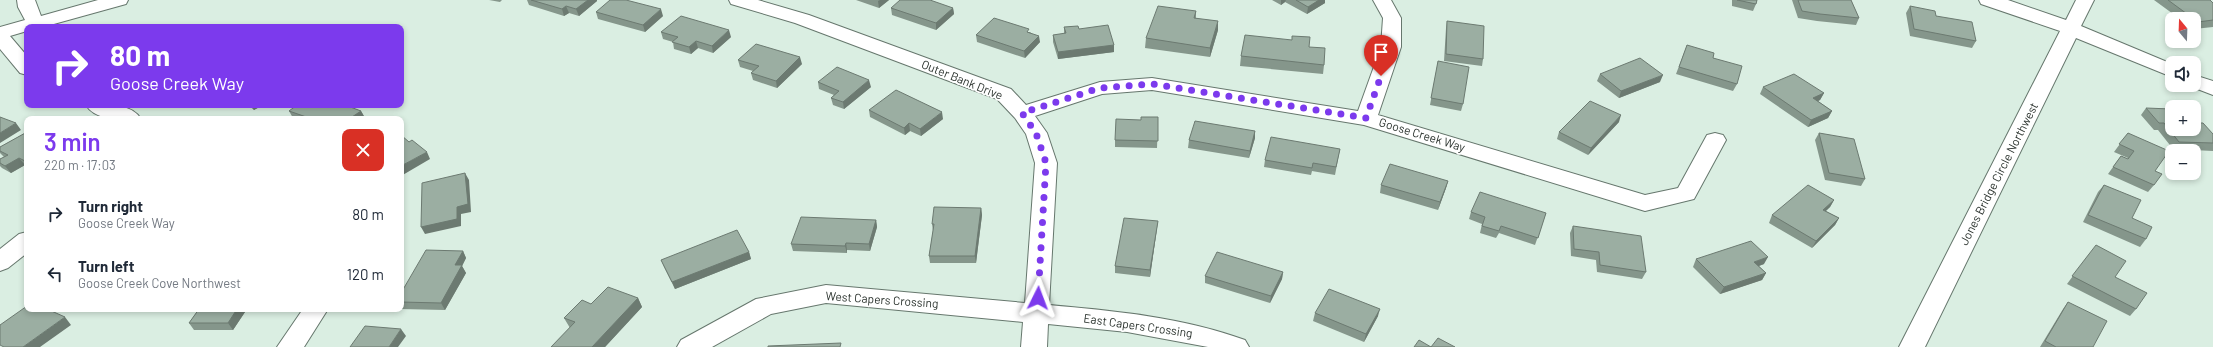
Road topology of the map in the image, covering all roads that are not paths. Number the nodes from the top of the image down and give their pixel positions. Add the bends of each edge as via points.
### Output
1 (26, 0) edge
2 (119, 0) edge
3 (738, 0) edge
4 (1382, 0) edge
5 (1988, 0) edge
6 (2085, 0) edge
7 (35, 22) junction
8 (29, 24) edge
9 (24, 25) edge
10 (2071, 28) junction
11 (0, 33) edge
12 (0, 38) edge
13 (24, 66) edge
14 (2165, 68) edge
15 (2201, 84) edge
16 (2213, 89) edge
17 (104, 108) edge
18 (1022, 113) junction
19 (124, 116) edge
20 (1366, 118) junction
21 (1715, 140) dead end
22 (24, 242) edge
23 (0, 262) edge
24 (314, 312) edge
25 (1037, 313) junction
26 (290, 347) edge
27 (690, 347) edge
28 (1034, 347) edge
29 (1236, 347) edge
30 (1912, 347) edge

1 - 7 street
2 - 7 street
3 - 18 street, Outer Bank Drive via 802,19 1004,94
4 - 20 street via 1392,18 1391,47
5 - 10 street via 2024,10
6 - 10 street, Jones Bridge Circle Northwest
7 - 8 street
9 - 11 street
10 - 14 street
10 - 30 street, Jones Bridge Circle Northwest
12 - 13 street
15 - 16 street
17 - 19 street
18 - 20 street, Goose Creek Way via 1100,88 1152,84
18 - 25 street, Outer Bank Drive via 1036,133 1046,163
20 - 21 street, Goose Creek Way via 1645,203 1686,194
22 - 23 street
24 - 26 street
25 - 27 street, West Capers Crossing via 826,294 765,306
25 - 28 street, Outer Bank Drive
25 - 29 street, East Capers Crossing via 1127,322 1212,338

